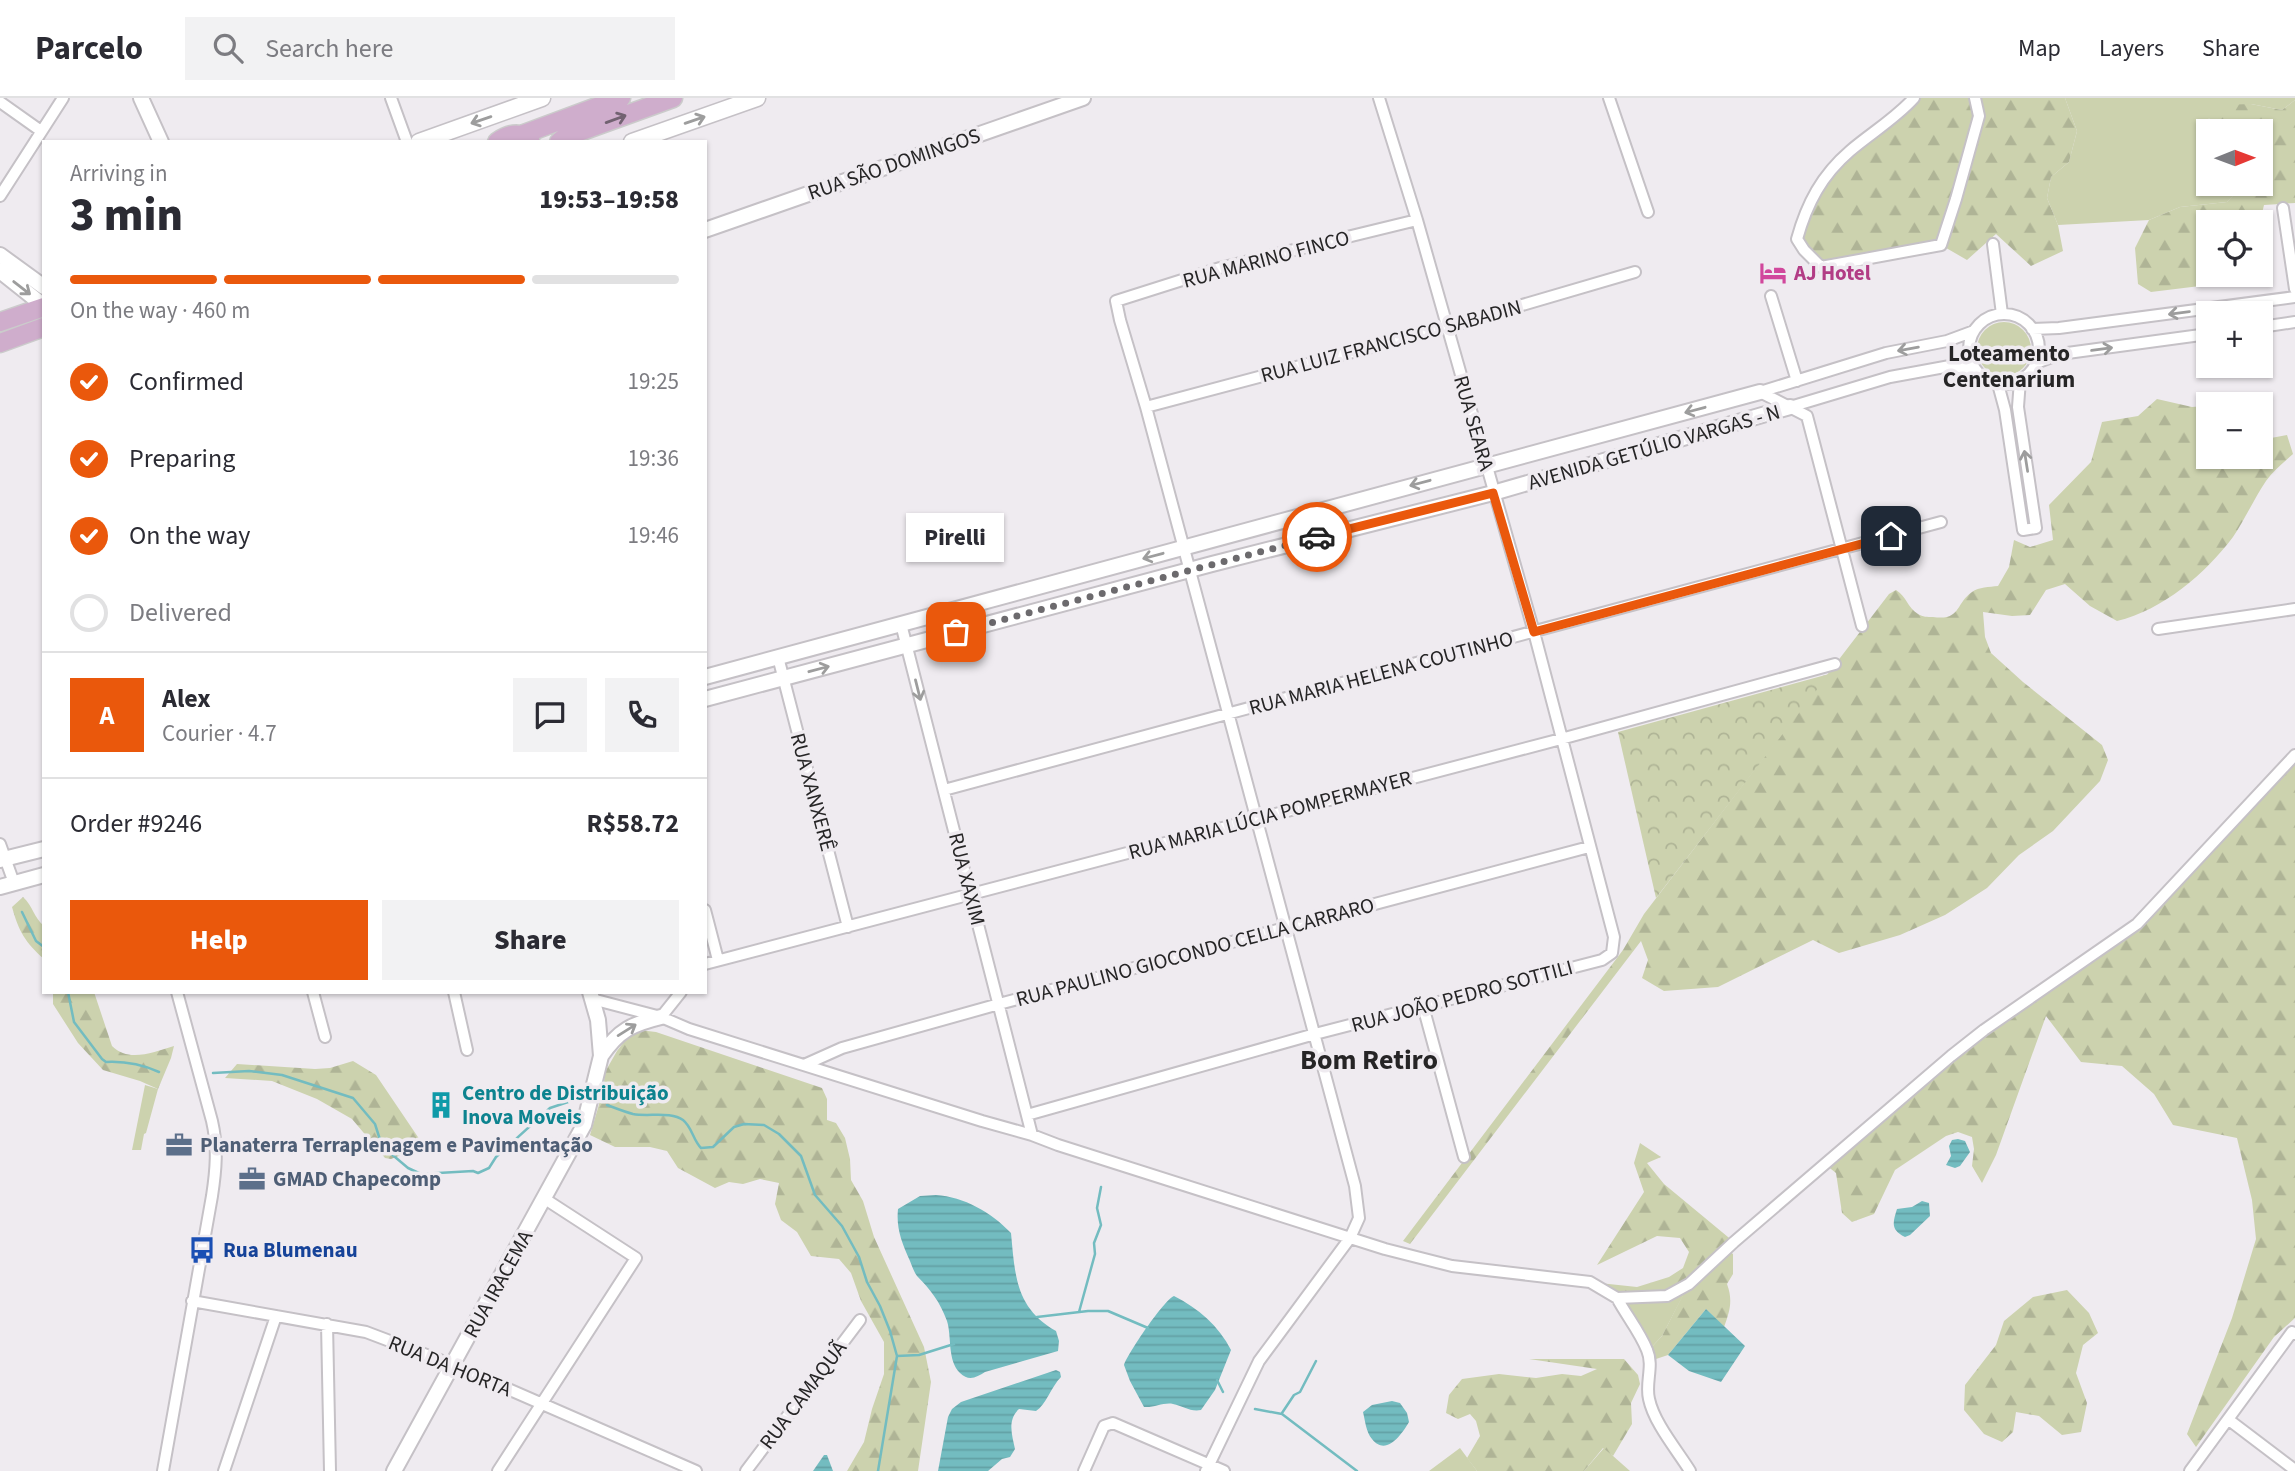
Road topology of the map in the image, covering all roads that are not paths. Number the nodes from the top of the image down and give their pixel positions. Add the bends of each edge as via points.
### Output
1 (63, 98) edge
2 (141, 98) edge
3 (391, 98) edge
4 (542, 98) edge
5 (621, 98) edge
6 (673, 98) edge
7 (757, 98) edge
8 (1083, 98) edge
9 (1379, 98) edge
10 (1609, 98) edge
11 (1914, 98) edge
12 (1975, 98) edge
13 (0, 102) edge
14 (41, 131) junction
15 (527, 138) edge
16 (160, 140) edge
17 (406, 140) edge
18 (425, 140) edge
19 (500, 140) edge
20 (562, 140) edge
21 (638, 140) edge
22 (0, 196) edge
23 (2283, 208) dead end
24 (1648, 212) dead end
25 (1417, 220) junction
26 (707, 229) edge
27 (1993, 244) dead end
28 (1, 263) edge
29 (1635, 272) dead end
30 (42, 286) edge
31 (2295, 289) edge
32 (1771, 296) dead end
33 (2295, 298) edge
34 (42, 305) edge
35 (42, 308) edge
36 (2002, 314) junction
37 (0, 322) edge
38 (2295, 322) edge
39 (2273, 325) edge
40 (1447, 327) junction
41 (42, 328) edge
42 (2032, 329) junction
43 (1974, 331) junction
44 (2196, 336) edge
45 (0, 343) edge
46 (2036, 363) junction
47 (1978, 373) junction
48 (2020, 380) junction
49 (1797, 381) junction
50 (1998, 384) junction
51 (1760, 392) junction
52 (1146, 407) junction
53 (1790, 407) junction
54 (1486, 466) junction
55 (1493, 493) junction
56 (1941, 522) dead end
57 (1183, 548) junction
58 (1842, 549) junction
59 (1189, 570) junction
60 (2295, 609) edge
61 (901, 624) junction
62 (1862, 626) dead end
63 (2158, 629) dead end
64 (1534, 632) junction
65 (906, 645) junction
66 (778, 657) junction
67 (1835, 664) dead end
68 (707, 676) edge
69 (783, 678) junction
70 (707, 698) edge
71 (1228, 714) junction
72 (1561, 739) junction
73 (2295, 755) edge
74 (944, 790) junction
75 (1257, 818) junction
76 (0, 845) edge
77 (1589, 847) junction
78 (42, 850) edge
79 (3, 860) edge
80 (42, 876) edge
81 (7, 885) edge
82 (971, 895) junction
83 (707, 918) edge
84 (848, 927) junction
85 (1286, 929) junction
86 (1612, 953) joint
87 (718, 960) junction
88 (707, 963) edge
89 (178, 994) edge
90 (314, 994) edge
91 (454, 994) edge
92 (679, 994) edge
93 (591, 995) edge
94 (999, 1004) junction
95 (1423, 1006) junction
96 (661, 1017) junction
97 (1315, 1034) junction
98 (325, 1037) dead end
99 (467, 1050) dead end
100 (601, 1056) junction
101 (804, 1065) junction
102 (1027, 1115) junction
103 (1032, 1135) junction
104 (1464, 1157) dead end
105 (545, 1199) junction
106 (1350, 1238) junction
107 (1617, 1298) junction
108 (192, 1301) junction
109 (276, 1316) junction
110 (860, 1320) dead end
111 (327, 1324) junction
112 (2293, 1333) edge
113 (453, 1365) junction
114 (542, 1405) junction
115 (2229, 1420) junction
116 (1207, 1468) edge
117 (2295, 1470) edge
118 (163, 1471) edge
119 (224, 1471) edge
120 (330, 1471) edge
121 (394, 1471) edge
122 (498, 1471) edge
123 (696, 1471) edge
124 (746, 1471) edge
125 (1084, 1471) edge
126 (1224, 1471) edge
127 (1690, 1471) edge
128 (2190, 1471) edge

1 - 14 street
2 - 16 street
3 - 17 street
4 -> 18 main road
5 - 15 main road
20 -> 6 main road
21 -> 7 main road
8 - 26 street, RUA SÃO DOMINGOS
9 - 25 street, RUA SEARA
10 - 24 street
11 - 12 street via 1849,152 1815,189 1797,239 1821,267 1941,245 1979,116
13 - 14 street
14 - 22 street
15 - 19 main road via 506,135
23 - 31 street
25 - 40 street, RUA SEARA
25 - 52 street, RUA MARINO FINCO via 1220,268 1116,301
27 - 36 street
28 - 30 street
28 -> 34 street
29 - 40 street, RUA LUIZ FRANCISCO SABADIN
32 - 49 street
33 -> 42 street
35 - 37 main road
36 - 42 street via 2024,320
36 - 43 street via 1981,322
38 - 39 street
40 - 52 street, RUA LUIZ FRANCISCO SABADIN
40 - 54 street, RUA SEARA
41 - 45 main road
42 - 46 street via 2039,351
43 - 47 street via 1969,353
43 -> 49 street
46 -> 44 street via 2060,355
46 - 48 street
47 - 50 street
47 - 53 street via 1950,366 1890,377
48 - 50 street
50 -> 48 street via 2022,530 2036,528 2018,407
49 - 51 street
51 - 53 street
51 -> 54 street, AVENIDA GETÚLIO VARGAS - N
52 - 57 street
53 - 55 street, AVENIDA GETÚLIO VARGAS - N
53 - 58 street via 1807,416
54 - 55 street, RUA SEARA
54 -> 57 street, AVENIDA GETÚLIO VARGAS - N
55 - 59 street, AVENIDA GETÚLIO VARGAS - N
55 - 64 street, RUA SEARA
56 - 58 street, RUA MARIA HELENA COUTINHO
57 - 59 street
57 -> 61 street, AVENIDA GETÚLIO VARGAS - N
58 - 62 street
58 - 64 street, RUA MARIA HELENA COUTINHO
59 - 65 street, AVENIDA GETÚLIO VARGAS - N
59 - 71 street
60 - 63 street
61 - 65 street, RUA XAXIM
61 - 66 street, AVENIDA GETÚLIO VARGAS - N
64 - 71 street, RUA MARIA HELENA COUTINHO
64 - 72 street, RUA SEARA
69 -> 65 street, AVENIDA GETÚLIO VARGAS - N
65 -> 74 street, RUA XAXIM
66 - 68 street, AVENIDA GETÚLIO VARGAS - N
66 - 69 street, RUA XANXERÊ
67 - 72 street, RUA MARIA LÚCIA POMPERMAYER
69 - 70 street, AVENIDA GETÚLIO VARGAS - N
69 - 84 street, RUA XANXERÊ
71 - 74 street, RUA MARIA HELENA COUTINHO
71 - 75 street
72 - 75 street, RUA MARIA LÚCIA POMPERMAYER
72 - 77 street, RUA SEARA
73 - 107 street via 2137,924 1951,1056 1689,1284 1667,1296
74 - 82 street, RUA XAXIM
75 - 82 street, RUA MARIA LÚCIA POMPERMAYER
75 - 85 street
76 - 79 street
77 - 85 street, RUA PAULINO GIOCONDO CELLA CARRARO
77 - 86 street, RUA SEARA via 1614,937
78 - 79 street
79 - 81 street
80 - 81 street
82 - 84 street, RUA MARIA LÚCIA POMPERMAYER
82 - 94 street, RUA XAXIM
83 - 87 street
84 - 87 street, RUA MARIA LÚCIA POMPERMAYER
85 - 94 street, RUA PAULINO GIOCONDO CELLA CARRARO
85 - 97 street
86 - 95 street, RUA JOÃO PEDRO SOTTILI via 1602,960
87 - 88 street, RUA MARIA LÚCIA POMPERMAYER
89 - 108 street via 216,1141 215,1174
90 - 98 street
91 - 99 street
92 - 96 street
93 - 96 street
93 - 100 street
94 - 101 street, RUA PAULINO GIOCONDO CELLA CARRARO via 842,1048
94 - 102 street, RUA XAXIM
95 - 97 street, RUA JOÃO PEDRO SOTTILI
95 - 104 street
100 -> 96 street via 634,1024
96 - 101 street
97 - 102 street, RUA JOÃO PEDRO SOTTILI
97 - 106 street via 1355,1186 1359,1218
100 - 105 street, RUA IRACEMA via 584,1125
101 - 103 street
102 - 103 street, RUA XAXIM
103 - 106 street
105 - 113 street, RUA IRACEMA
105 - 114 street via 636,1258
106 - 107 street via 1452,1266 1590,1282
106 - 116 street via 1259,1360
107 - 127 street via 1647,1351 1647,1387 1655,1416
108 - 109 street, RUA DA HORTA
108 - 118 street
109 - 111 street, RUA DA HORTA
109 - 119 street
110 - 124 street, RUA CAMAQUÃ
111 - 113 street, RUA DA HORTA via 366,1332
111 - 120 street
112 - 115 street
113 - 114 street, RUA DA HORTA
113 - 121 street, RUA IRACEMA
114 - 122 street
114 - 123 street, RUA DA HORTA
115 - 117 street
115 - 128 street
116 - 125 street via 1109,1423
116 - 126 street

